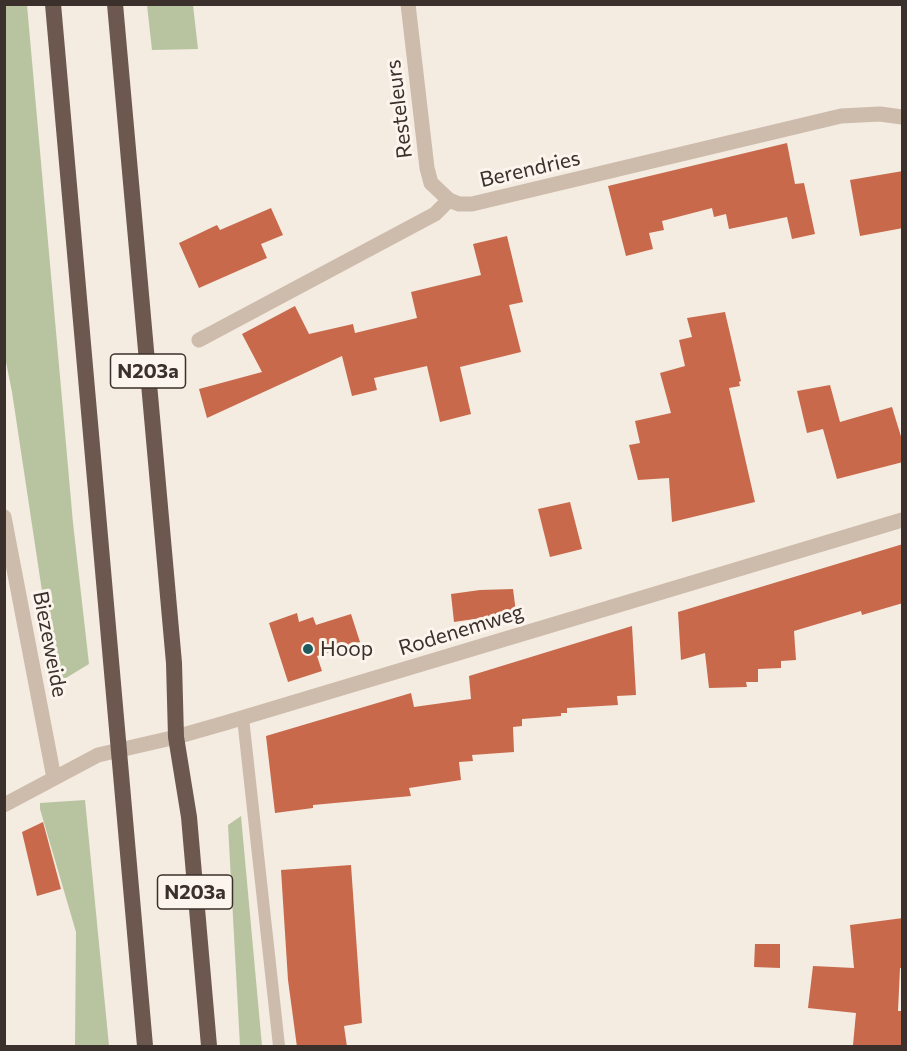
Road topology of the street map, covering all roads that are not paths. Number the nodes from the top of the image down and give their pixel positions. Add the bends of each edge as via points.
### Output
1 (53, 4) edge
2 (115, 4) edge
3 (408, 4) edge
4 (903, 117) edge
5 (449, 200) junction
6 (199, 340) dead end
7 (4, 517) edge
8 (903, 520) edge
9 (243, 717) junction
10 (176, 737) junction
11 (120, 750) junction
12 (54, 778) junction
13 (4, 805) edge
14 (145, 1047) edge
15 (209, 1047) edge
16 (279, 1047) edge

1 - 11 highway, N203a
2 - 10 highway, N203a via 174,663
3 - 5 street, Resteleurs via 427,168 431,183
4 - 5 street, Berendries via 842,116 472,204
5 - 6 street via 435,214
7 - 12 street, Biezeweide
8 - 9 street, Rodenemweg
9 - 10 street, Rodenemweg
9 - 16 lane
10 - 11 street, Rodenemweg
10 - 15 highway, N203a via 189,817
11 - 12 street, Rodenemweg via 98,755
11 - 14 highway, N203a
12 - 13 street, Rodenemweg

